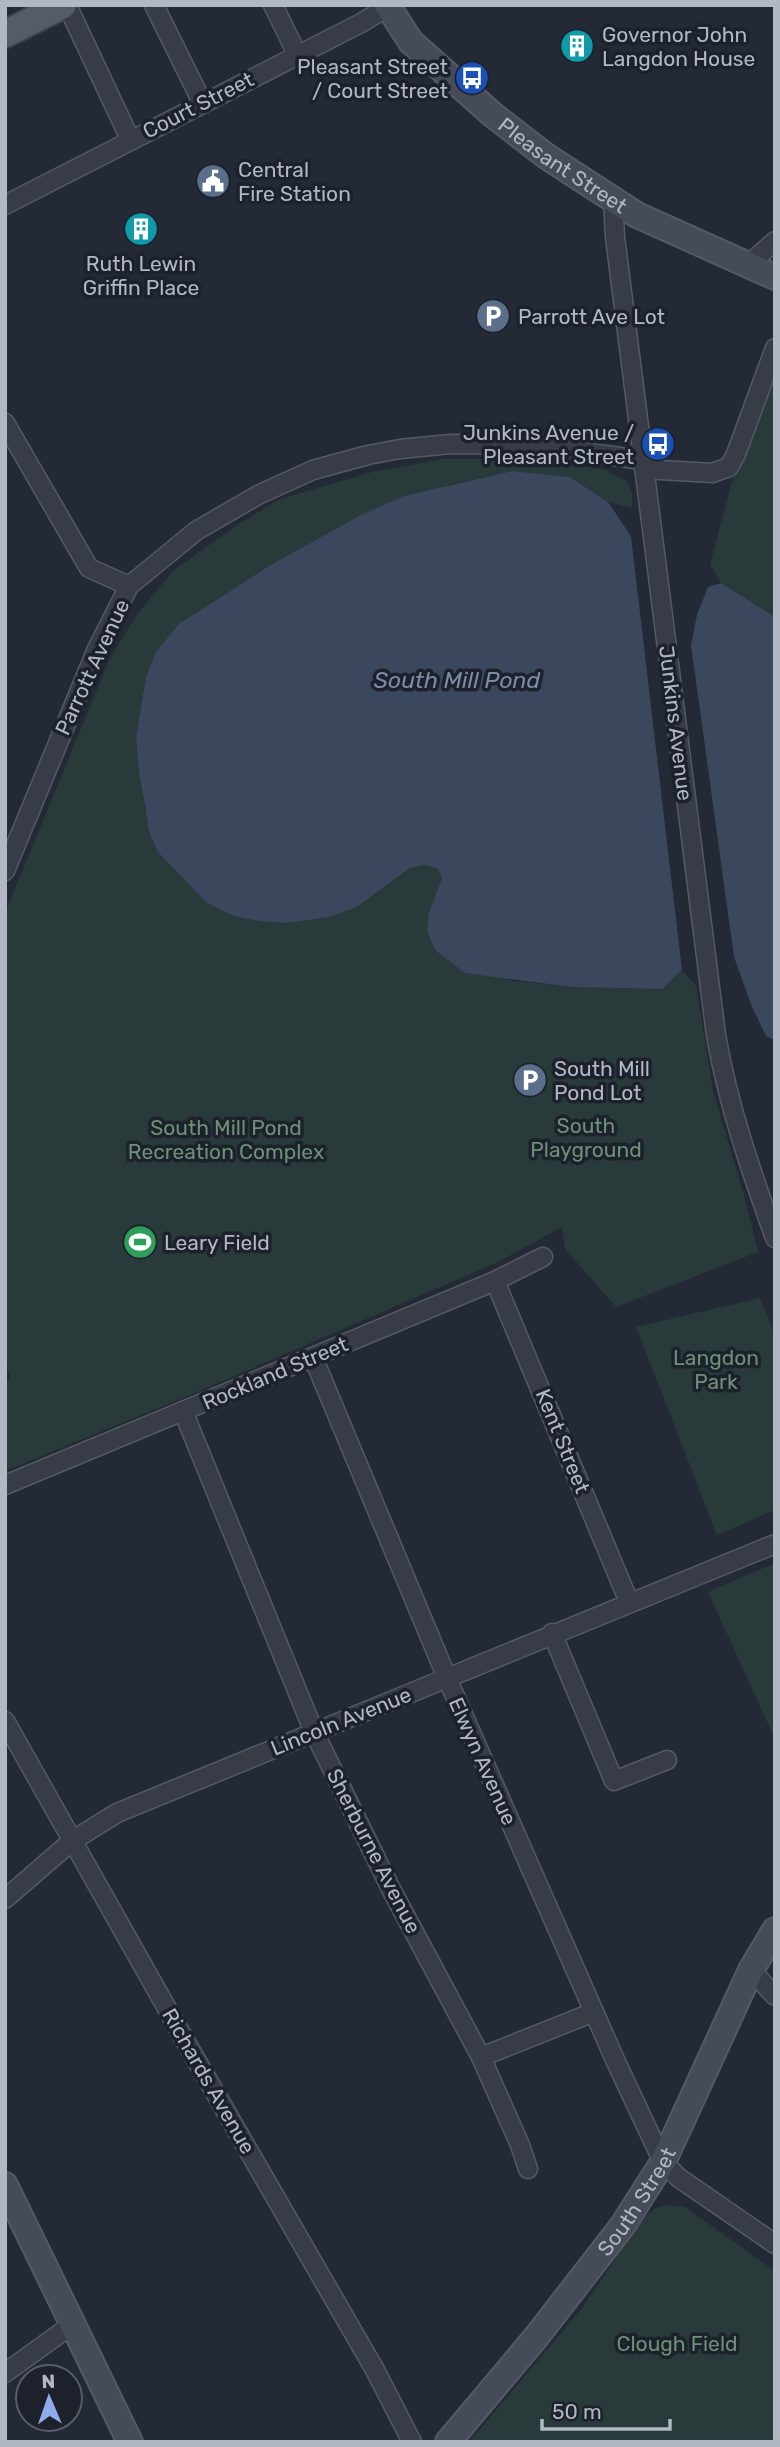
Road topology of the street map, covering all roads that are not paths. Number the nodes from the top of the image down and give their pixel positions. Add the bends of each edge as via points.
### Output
1 (65, 5) edge
2 (154, 5) edge
3 (274, 5) edge
4 (388, 6) edge
5 (5, 34) edge
6 (297, 54) junction
7 (202, 102) junction
8 (130, 139) junction
9 (613, 200) junction
10 (5, 205) edge
11 (775, 241) edge
12 (747, 266) junction
13 (775, 277) edge
14 (775, 348) edge
15 (5, 423) edge
16 (643, 464) junction
17 (129, 586) junction
18 (5, 872) edge
19 (775, 1238) edge
20 (543, 1257) dead end
21 (495, 1281) junction
22 (313, 1357) junction
23 (183, 1411) junction
24 (5, 1485) edge
25 (775, 1544) edge
26 (629, 1602) junction
27 (552, 1633) junction
28 (447, 1678) junction
29 (5, 1721) edge
30 (314, 1732) junction
31 (667, 1760) dead end
32 (72, 1840) junction
33 (5, 1899) edge
34 (775, 1930) edge
35 (751, 1970) junction
36 (775, 1996) edge
37 (594, 2012) junction
38 (481, 2057) junction
39 (663, 2162) junction
40 (528, 2169) dead end
41 (5, 2186) edge
42 (775, 2245) edge
43 (73, 2324) junction
44 (5, 2373) edge
45 (130, 2442) edge
46 (412, 2442) edge
47 (448, 2442) edge

1 - 5 main road
1 - 8 street
2 - 7 street
3 - 6 street
4 - 6 street, Court Street
4 - 9 main road, Pleasant Street via 411,42 493,115
6 - 7 street, Court Street
7 - 8 street, Court Street
8 - 10 street, Court Street
9 - 12 main road, Pleasant Street
9 - 16 street, Junkins Avenue
11 - 12 street
12 - 13 main road, Pleasant Street
14 - 16 street, Parrott Avenue via 729,467 712,473
15 - 17 street via 89,568
16 - 17 street, Parrott Avenue via 528,444 437,445 368,455 313,470 233,508 196,531
16 - 19 street, Junkins Avenue via 716,1035 738,1130
17 - 18 street, Parrott Avenue via 97,649
20 - 21 street, Rockland Street
21 - 22 street, Rockland Street
21 - 26 street, Kent Street
22 - 23 street, Rockland Street
22 - 28 street, Elwyn Avenue
23 - 24 street, Rockland Street
23 - 30 street, Sherburne Avenue
25 - 26 street, Lincoln Avenue
26 - 27 street, Lincoln Avenue
27 - 28 street, Lincoln Avenue
27 - 31 street via 614,1781
28 - 30 street, Lincoln Avenue
28 - 37 street, Elwyn Avenue
29 - 32 street, Richards Avenue
30 - 32 street, Lincoln Avenue via 117,1813
30 - 38 street, Sherburne Avenue
32 - 33 street, Lincoln Avenue
32 - 46 street, Richards Avenue
34 - 35 main road, South Street
35 - 36 street
35 - 39 main road, South Street
37 - 38 street
37 - 39 street, Elwyn Avenue
38 - 40 street, Sherburne Avenue
39 - 42 street
39 - 47 main road, South Street via 599,2258
41 - 43 main road
43 - 44 street
43 - 45 main road

